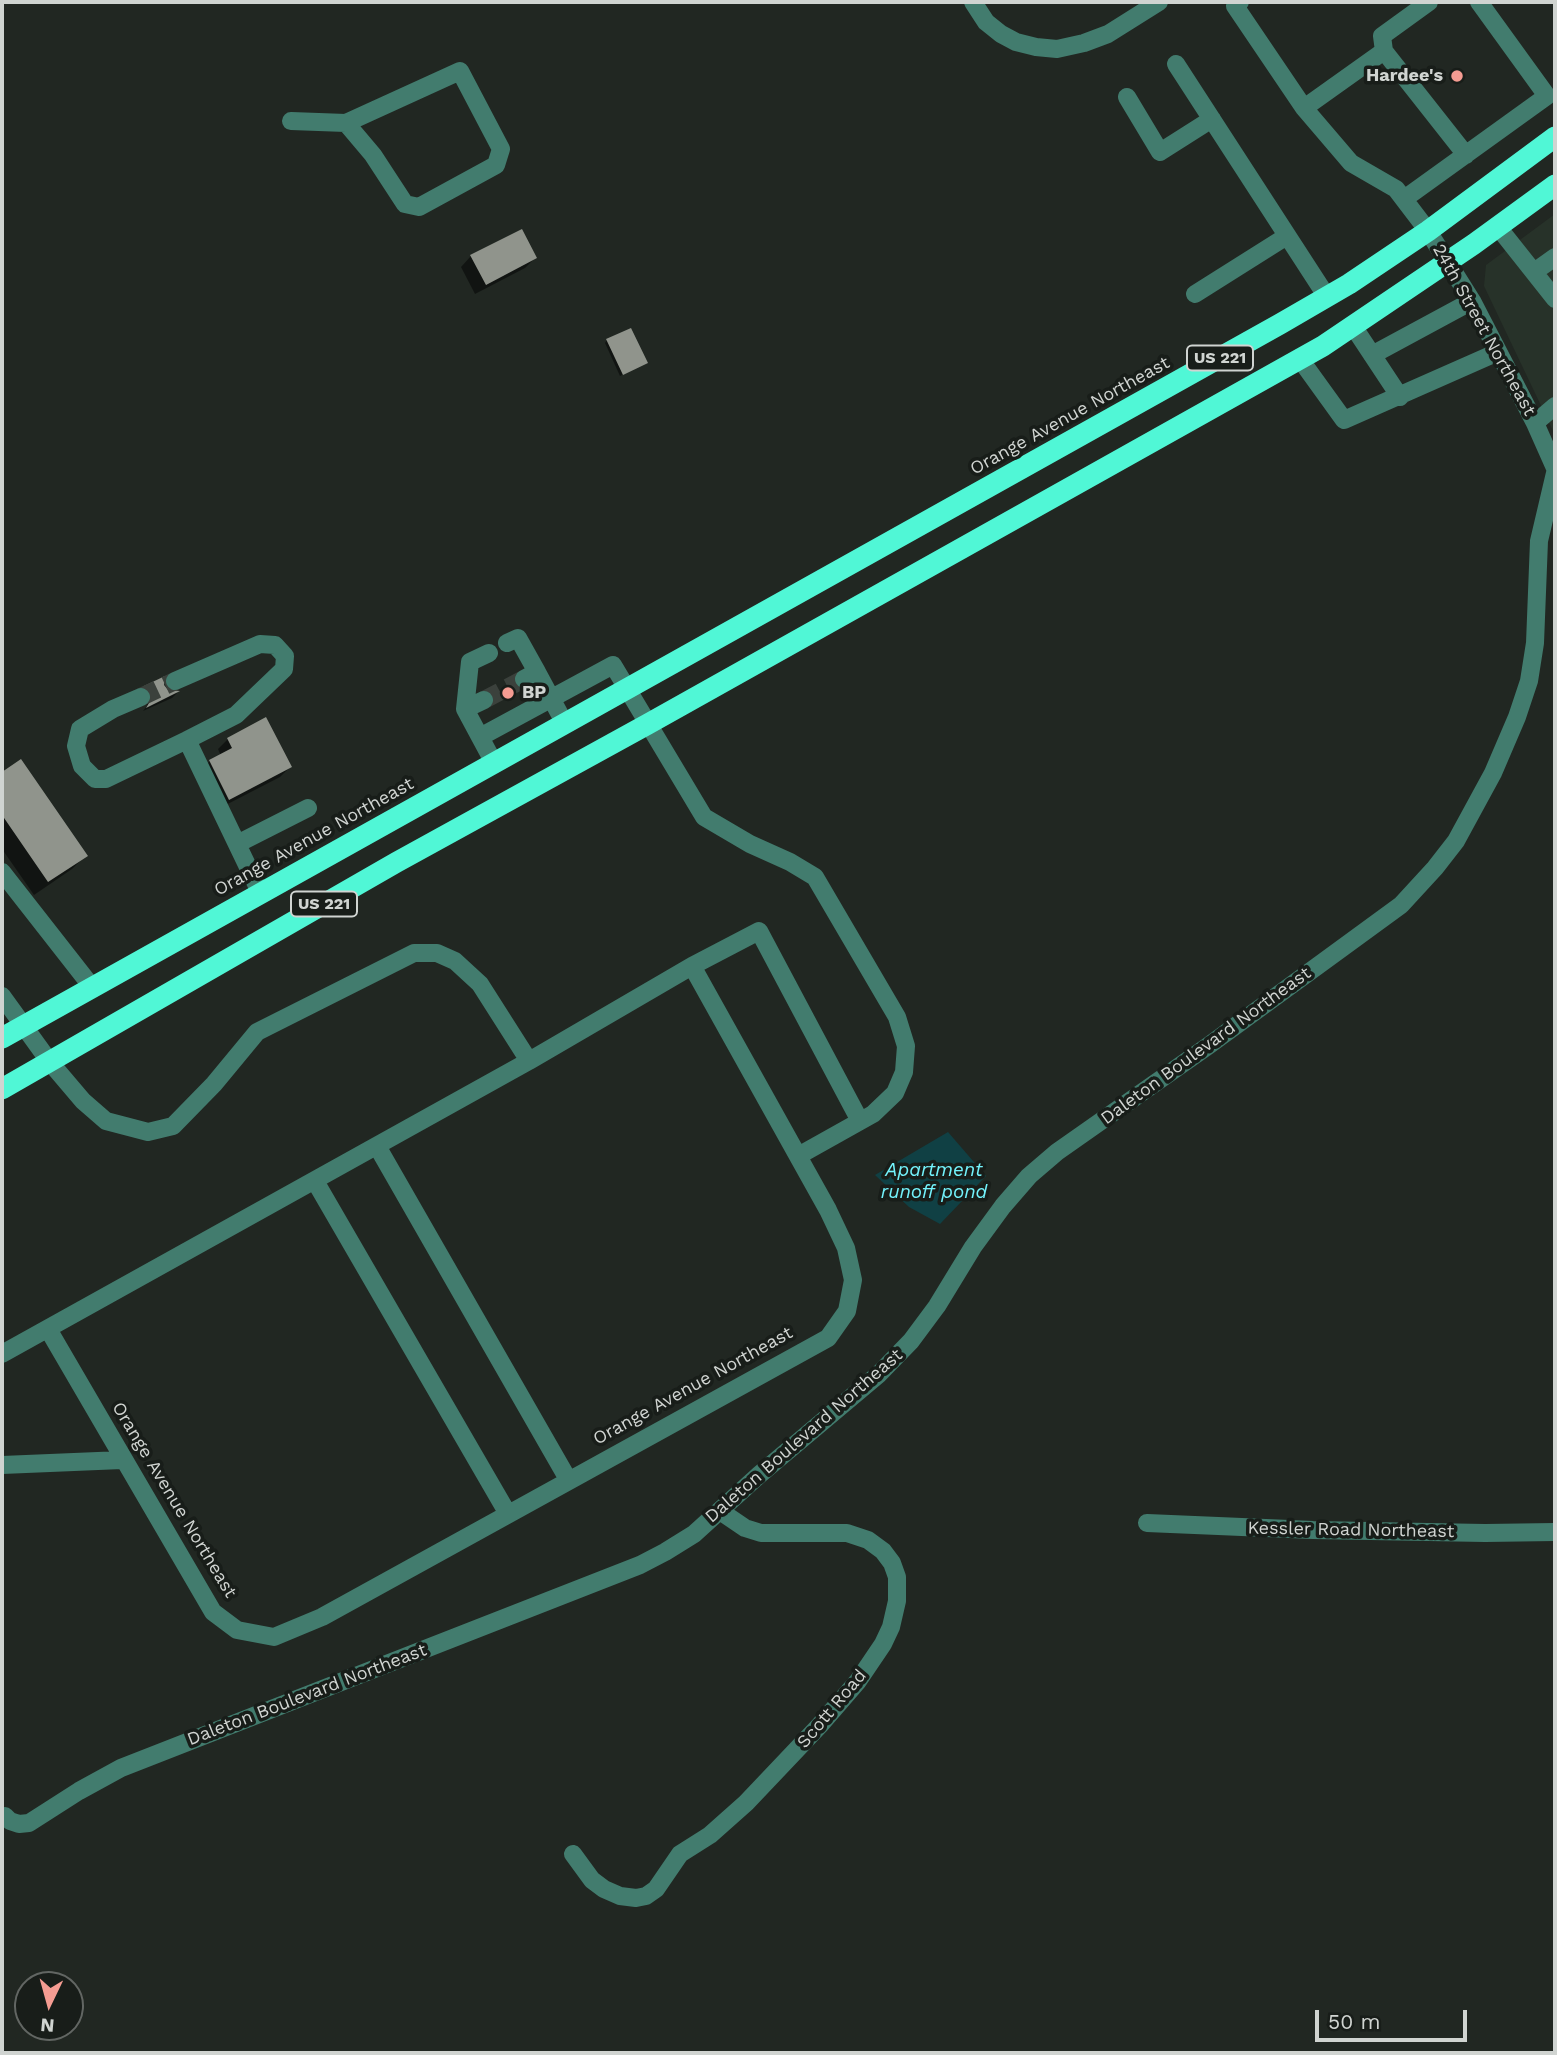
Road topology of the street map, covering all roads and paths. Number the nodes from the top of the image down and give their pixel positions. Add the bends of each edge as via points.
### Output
1 (973, 2) edge
2 (1159, 2) edge
3 (1240, 2) edge
4 (1429, 2) edge
5 (1479, 2) edge
6 (1384, 51) junction
7 (1176, 64) dead end
8 (1127, 97) dead end
9 (1304, 108) junction
10 (1212, 119) junction
11 (291, 121) dead end
12 (346, 123) junction
13 (1555, 137) edge
14 (1466, 155) junction
15 (1555, 185) edge
16 (1404, 200) junction
17 (1498, 227) junction
18 (1428, 231) junction
19 (1287, 236) junction
20 (1555, 257) edge
21 (1448, 262) junction
22 (1534, 272) junction
23 (1195, 294) dead end
24 (1327, 297) junction
25 (1555, 299) edge
26 (1472, 301) junction
27 (1353, 326) junction
28 (1498, 352) junction
29 (1372, 355) junction
30 (1300, 359) junction
31 (1400, 397) junction
32 (1555, 406) edge
33 (1535, 423) junction
34 (1555, 471) edge
35 (507, 643) dead end
36 (489, 653) dead end
37 (175, 681) tunnel mouth
38 (628, 689) junction
39 (141, 697) tunnel mouth
40 (551, 698) junction
41 (484, 700) tunnel mouth
42 (465, 709) junction
43 (565, 724) junction
44 (648, 724) junction
45 (480, 737) junction
46 (187, 740) junction
47 (494, 763) junction
48 (308, 808) dead end
49 (237, 844) junction
50 (2, 872) edge
51 (260, 892) junction
52 (692, 966) junction
53 (92, 987) junction
54 (2, 996) edge
55 (23, 1026) junction
56 (2, 1038) edge
57 (50, 1061) junction
58 (529, 1061) junction
59 (2, 1088) edge
60 (860, 1121) junction
61 (377, 1146) junction
62 (798, 1156) junction
63 (315, 1181) junction
64 (47, 1329) junction
65 (2, 1354) edge
66 (122, 1460) junction
67 (2, 1465) edge
68 (569, 1481) junction
69 (720, 1511) junction
70 (508, 1514) junction
71 (1147, 1523) dead end
72 (1555, 1532) edge
73 (5, 1816) dead end
74 (573, 1854) dead end

1 - 2 street via 986,22 1009,38 1057,48 1108,34
3 - 9 street, 24th Street Northeast via 1235,6
4 - 6 street via 1382,36
5 - 14 street via 1547,96
6 - 9 street
6 - 14 street
7 - 10 street
8 - 10 street via 1160,152
9 - 16 street, 24th Street Northeast via 1351,163 1396,189
10 - 19 street
11 - 12 street
12 - 12 street via 460,71 501,149 496,165 419,207 405,204
13 - 18 highway, Orange Avenue Northeast / US 221
14 - 16 street
15 - 17 highway, US 221
16 - 18 street, 24th Street Northeast
17 - 21 highway, US 221
17 - 22 street
18 - 21 street, 24th Street Northeast
18 - 24 highway, Orange Avenue Northeast / US 221
19 - 23 street
19 - 24 street
20 - 22 street
21 - 26 street, 24th Street Northeast
21 - 27 highway, US 221
22 - 25 street
24 - 38 highway, Orange Avenue Northeast / US 221
26 - 28 street, 24th Street Northeast
26 - 29 street
27 - 29 street
27 - 30 highway, US 221
28 - 31 street
28 - 33 street, 24th Street Northeast
29 - 31 street
30 - 31 street via 1344,420
30 - 44 highway, US 221
32 - 33 street
33 - 34 street, 24th Street Northeast
34 - 69 street, Daleton Boulevard Northeast via 1539,541 1529,681 1493,773 1456,841 1435,868 1401,905 1029,1176 988,1227 911,1341
35 - 40 street via 518,638 531,675
36 - 42 street via 470,662
37 - 46 street via 260,644 275,645 285,656 284,670 236,715
38 - 40 street via 613,665
38 - 43 highway, Orange Avenue Northeast / US 221
38 - 44 street
39 - 46 street via 80,729 76,746 82,766 95,779 106,779
40 - 43 street
40 - 45 street
41 - 42 street
42 - 45 street
43 - 47 highway, Orange Avenue Northeast / US 221
44 - 57 highway, US 221
44 - 60 street via 704,817 815,877 897,1017 906,1046 904,1072 895,1093
45 - 47 street
46 - 49 street
47 - 51 highway, Orange Avenue Northeast / US 221
48 - 49 street
49 - 51 street
50 - 53 street
51 - 53 highway, Orange Avenue Northeast / US 221
52 - 58 street
52 - 60 street via 759,931
52 - 62 street, Orange Avenue Northeast
53 - 55 highway, Orange Avenue Northeast / US 221
54 - 55 street
55 - 56 highway, Orange Avenue Northeast / US 221
55 - 57 street
57 - 58 street via 106,1121 148,1132 173,1126 257,1032 414,953 437,953 455,961 480,984
57 - 59 highway, US 221
58 - 61 street
60 - 62 street
61 - 63 street
61 - 68 street
62 - 68 street, Orange Avenue Northeast via 846,1248 853,1280 847,1311 828,1338
63 - 64 street
63 - 70 street
64 - 65 street
64 - 66 street, Orange Avenue Northeast
66 - 67 street
66 - 70 street, Orange Avenue Northeast via 213,1612 237,1630 274,1637 322,1617
68 - 70 street, Orange Avenue Northeast
69 - 73 street, Daleton Boulevard Northeast via 694,1534 640,1564 121,1768 29,1823 19,1824
69 - 74 street, Scott Road via 761,1533 847,1533 868,1540 883,1551 897,1577 891,1627 858,1681 820,1725 746,1803 680,1854 656,1889 636,1898 612,1892 592,1880
71 - 72 street, Kessler Road Northeast

